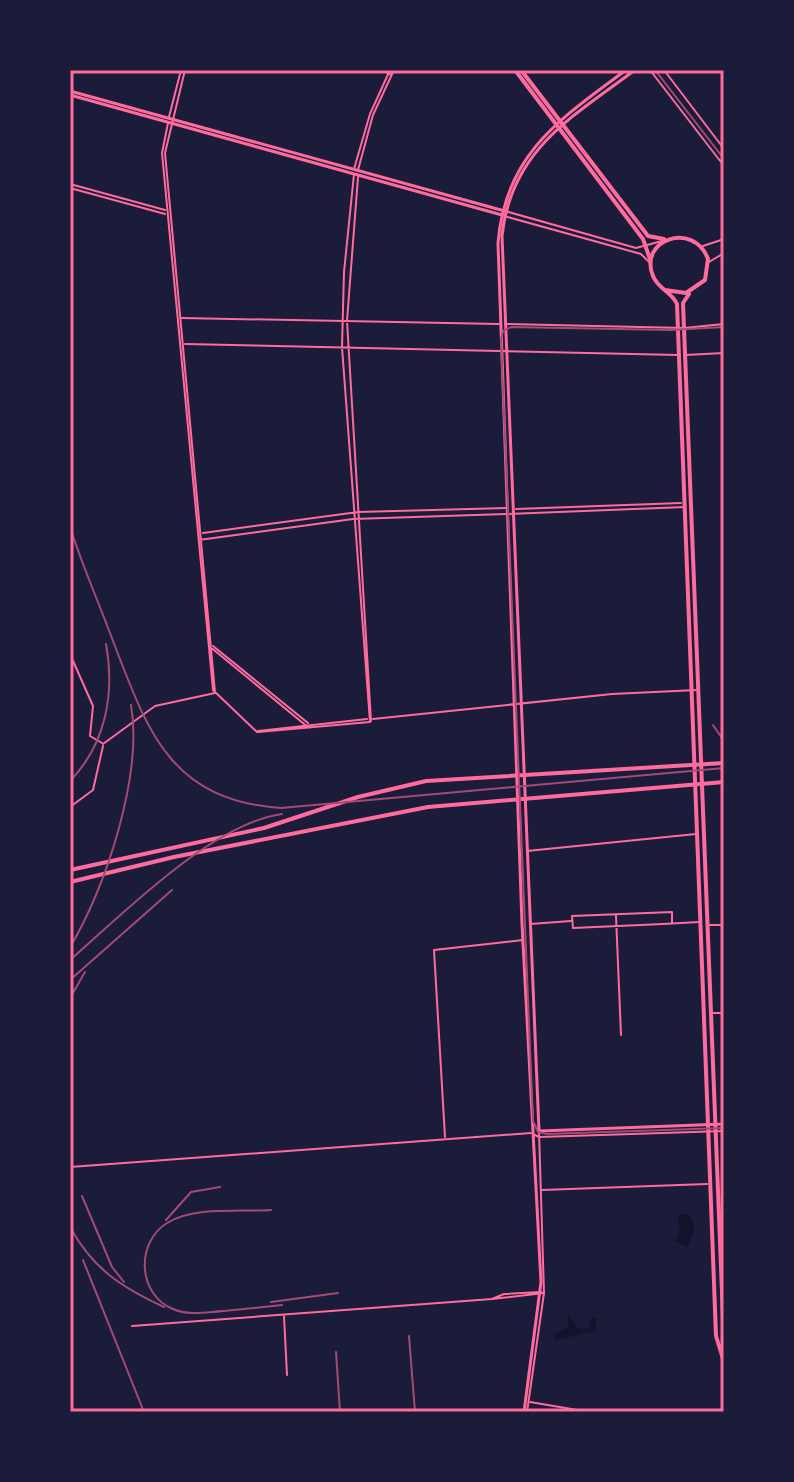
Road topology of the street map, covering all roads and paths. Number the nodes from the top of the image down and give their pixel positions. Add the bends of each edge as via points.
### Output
1 (183, 70) edge
2 (383, 70) edge
3 (515, 70) edge
4 (521, 70) edge
5 (626, 70) edge
6 (635, 70) edge
7 (650, 70) edge
8 (664, 70) edge
9 (391, 72) edge
10 (620, 72) edge
11 (70, 93) edge
12 (170, 122) junction
13 (559, 124) junction
14 (724, 149) edge
15 (724, 166) edge
16 (356, 173) junction
17 (70, 186) edge
18 (169, 212) junction
19 (503, 213) junction
20 (667, 239) junction
21 (724, 239) edge
22 (701, 246) junction
23 (646, 247) junction
24 (724, 253) edge
25 (709, 263) junction
26 (651, 264) junction
27 (665, 290) junction
28 (690, 292) junction
29 (179, 318) junction
30 (344, 321) junction
31 (502, 324) junction
32 (724, 324) edge
33 (681, 328) junction
34 (182, 344) junction
35 (342, 347) junction
36 (348, 347) junction
37 (499, 350) junction
38 (507, 352) junction
39 (724, 353) edge
40 (682, 355) junction
41 (686, 505) junction
42 (507, 508) junction
43 (513, 511) junction
44 (353, 512) junction
45 (358, 512) junction
46 (507, 514) junction
47 (353, 519) junction
48 (359, 519) junction
49 (200, 533) junction
50 (200, 540) junction
51 (211, 647) junction
52 (70, 654) edge
53 (695, 690) junction
54 (215, 693) junction
55 (521, 703) junction
56 (515, 704) junction
57 (370, 720) junction
58 (304, 725) junction
59 (309, 726) junction
60 (257, 732) junction
61 (103, 744) junction
62 (724, 763) edge
63 (724, 782) edge
64 (70, 807) edge
65 (697, 834) junction
66 (527, 851) junction
67 (70, 870) edge
68 (70, 882) edge
69 (615, 915) junction
70 (572, 918) junction
71 (700, 922) junction
72 (672, 923) junction
73 (530, 924) junction
74 (706, 925) junction
75 (724, 925) edge
76 (617, 926) junction
77 (523, 940) junction
78 (710, 1013) junction
79 (724, 1013) edge
80 (621, 1035) dead end
81 (724, 1124) edge
82 (707, 1125) junction
83 (714, 1125) junction
84 (539, 1131) junction
85 (707, 1131) junction
86 (714, 1131) junction
87 (724, 1131) edge
88 (532, 1133) junction
89 (539, 1137) junction
90 (446, 1138) junction
91 (70, 1167) edge
92 (709, 1184) junction
93 (538, 1190) junction
94 (722, 1288) edge
95 (542, 1294) junction
96 (284, 1316) junction
97 (132, 1326) dead end
98 (724, 1342) edge
99 (724, 1362) edge
100 (287, 1375) dead end
101 (527, 1401) junction
102 (724, 1406) edge
103 (525, 1412) edge
104 (589, 1412) edge
105 (719, 1412) edge

1 - 12 street
2 - 9 street
3 - 13 main road
4 - 13 main road
5 - 10 main road
6 - 13 main road
7 - 15 street
8 - 14 street
9 - 16 street
10 - 13 main road
11 - 12 main road
12 - 16 main road
12 - 18 street via 162,149
13 - 19 main road via 522,163
13 - 20 main road via 648,236
13 - 23 main road
16 - 19 main road
16 - 30 street
17 - 18 street
18 - 29 street
19 - 23 street
19 - 26 street via 641,254
19 - 31 main road
20 - 22 main road via 685,237
20 - 23 street
20 - 26 main road via 655,250
21 - 22 street
22 - 25 main road
23 - 26 main road
24 - 25 street
25 - 28 main road via 705,280
26 - 27 main road
27 - 28 main road
27 - 33 main road via 677,301
28 - 33 main road via 683,303
29 - 30 street
29 - 34 street
30 - 31 street
30 - 35 street
30 - 36 street
31 - 33 street
31 - 37 main road
31 - 38 main road
32 - 33 street
33 - 40 main road
34 - 35 street
34 - 49 street
35 - 36 street
35 - 44 street
36 - 37 street
36 - 45 street
37 - 38 street
37 - 42 main road
38 - 40 street
38 - 43 main road
39 - 40 street
40 - 41 main road
41 - 43 street
41 - 53 main road
42 - 43 street
42 - 45 street
42 - 46 main road
43 - 46 street
43 - 55 main road
44 - 45 street
44 - 47 street
44 - 49 street
45 - 48 street
46 - 48 street
46 - 56 main road
47 - 48 street
47 - 50 street
47 - 57 street
48 - 57 street
49 - 50 street
50 - 51 street
51 - 54 street
51 - 54 street
51 - 58 street
51 - 59 street
52 - 61 street via 93,706 90,736
53 - 55 street
53 - 65 main road
53 - 74 main road
54 - 60 street
54 - 61 street via 155,706
55 - 56 street
55 - 66 main road
56 - 57 street
56 - 77 main road
57 - 59 street
58 - 59 street
58 - 60 street
59 - 60 street
61 - 64 street via 95,788
62 - 67 main road via 426,781 264,828
63 - 68 main road via 414,809
65 - 66 street
65 - 71 main road
66 - 73 main road
69 - 70 street
69 - 72 street via 672,912
69 - 76 street
70 - 73 street
70 - 76 street via 573,928
71 - 72 street
71 - 82 main road
72 - 76 street
73 - 84 main road
74 - 75 street
74 - 78 main road
76 - 80 street
77 - 88 main road
77 - 90 street via 434,950
78 - 79 street
78 - 83 main road
81 - 83 main road
82 - 83 main road
82 - 84 main road
82 - 85 main road
83 - 86 main road
84 - 89 street
85 - 86 street
85 - 89 street
85 - 92 main road
86 - 87 street
86 - 94 main road
88 - 89 street
88 - 90 street
88 - 93 main road
89 - 93 street
90 - 91 street
92 - 93 street
92 - 99 main road via 716,1336
93 - 95 main road
94 - 98 main road
95 - 96 street
95 - 101 main road
96 - 97 street
96 - 100 street
101 - 103 main road
101 - 104 street
102 - 105 street

